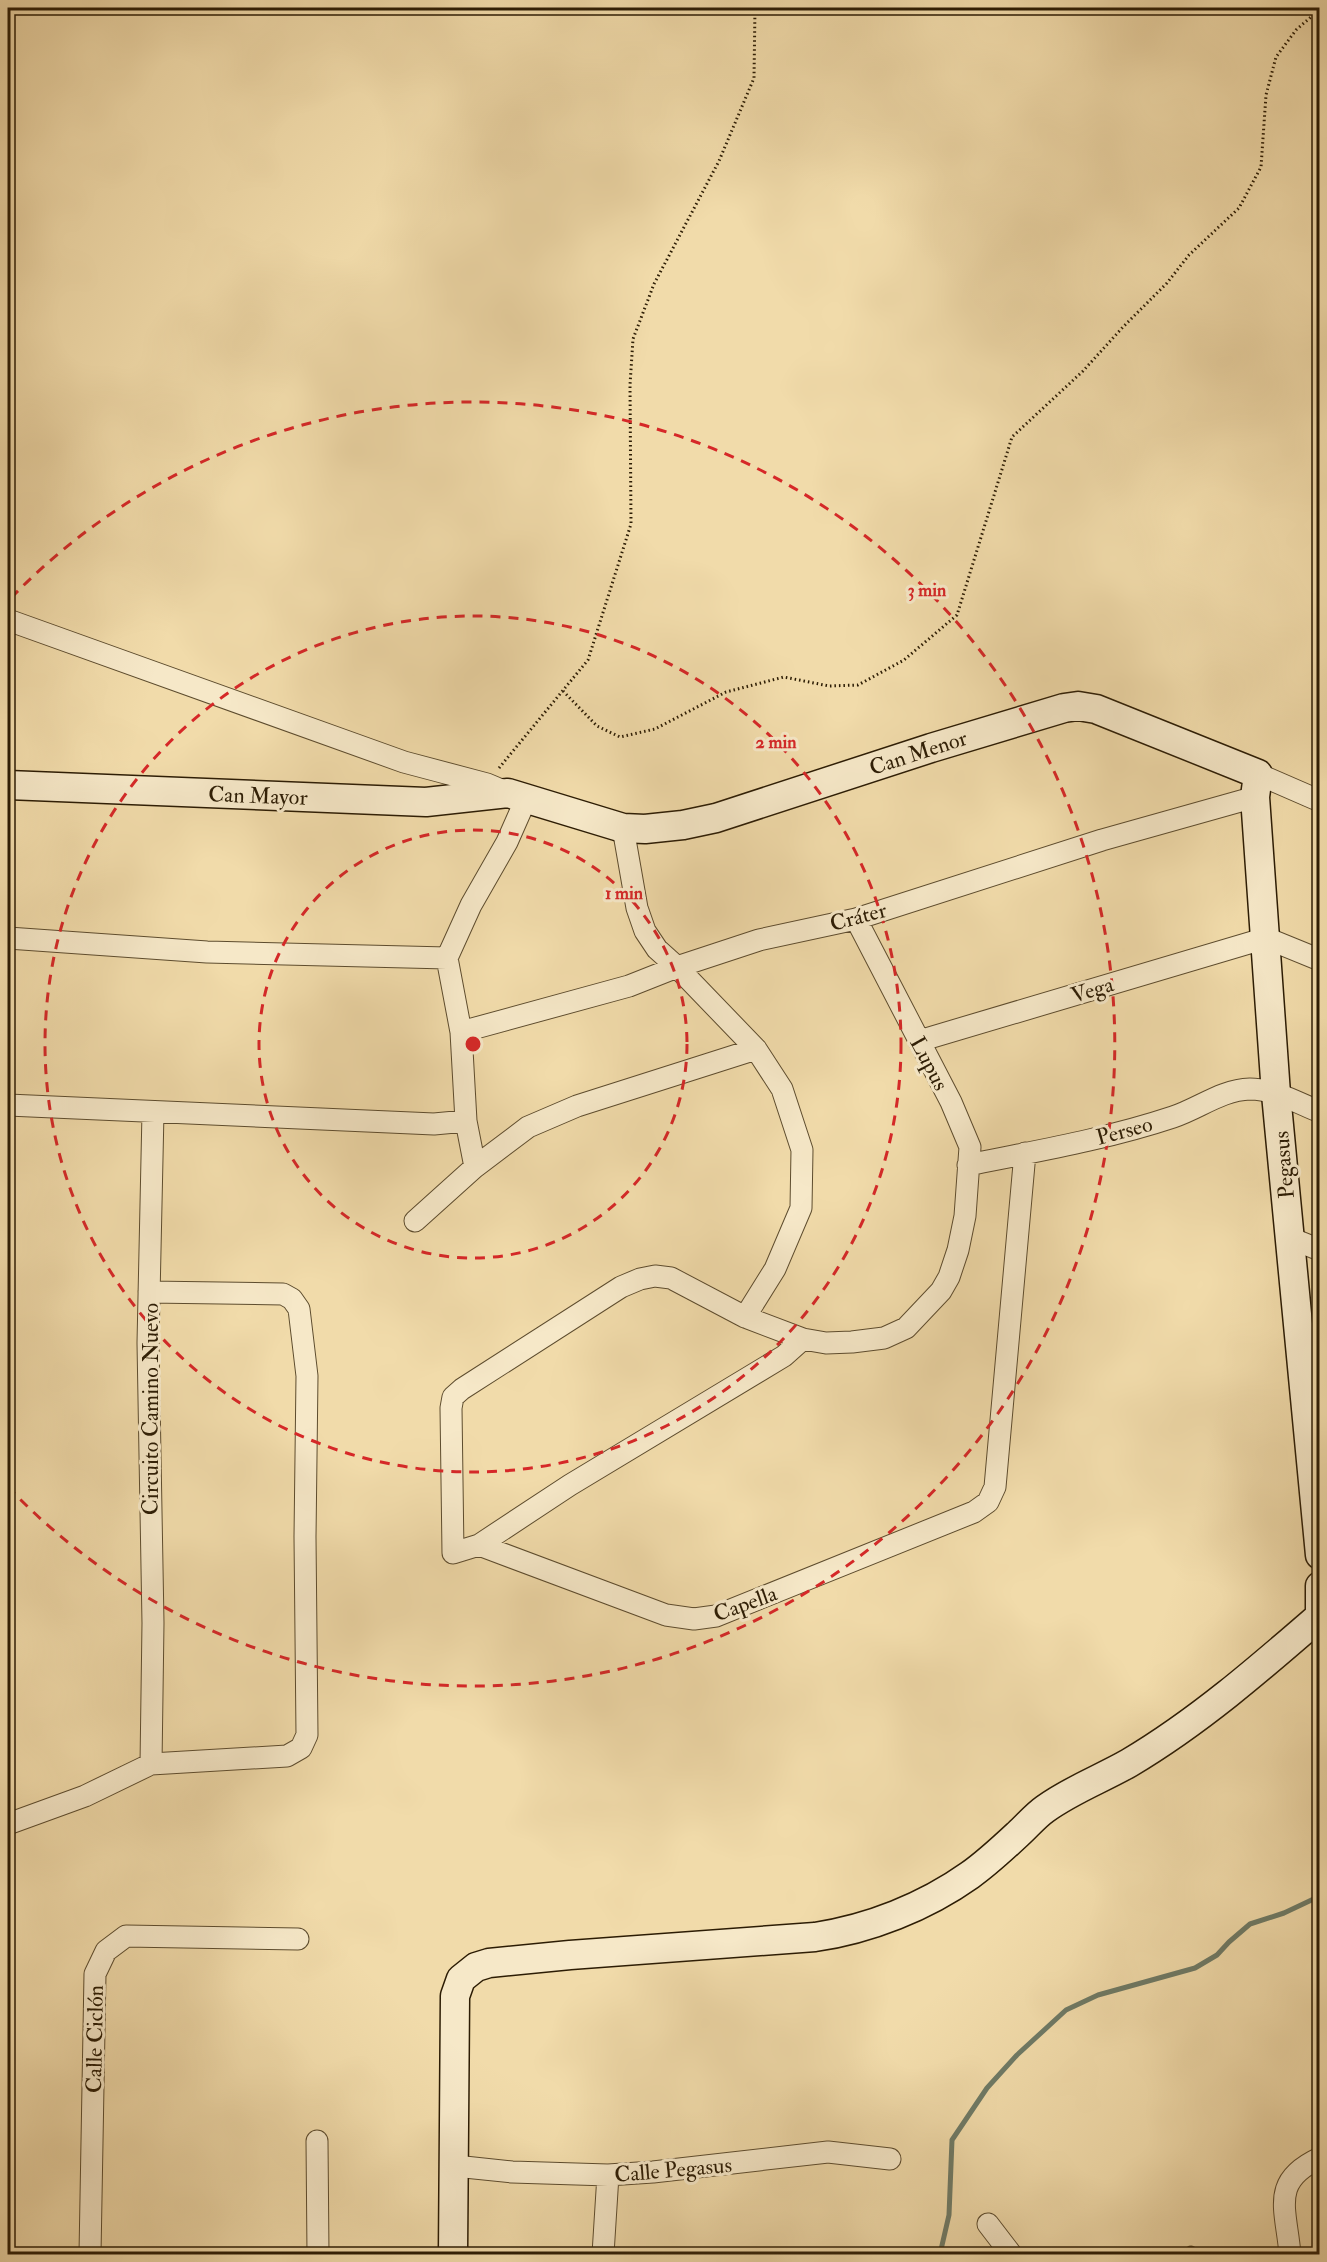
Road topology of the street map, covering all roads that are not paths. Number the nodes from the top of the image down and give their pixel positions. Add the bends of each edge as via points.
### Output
1 (8, 620) edge
2 (8, 785) edge
3 (1257, 786) junction
4 (507, 792) junction
5 (1320, 801) edge
6 (623, 828) junction
7 (856, 919) junction
8 (8, 938) edge
9 (1266, 938) junction
10 (447, 958) junction
11 (1320, 960) edge
12 (677, 967) junction
13 (461, 1032) junction
14 (919, 1041) junction
15 (756, 1049) junction
16 (1276, 1094) junction
17 (8, 1105) edge
18 (153, 1112) junction
19 (1320, 1112) edge
20 (466, 1121) junction
21 (1024, 1153) junction
22 (968, 1165) junction
23 (475, 1167) junction
24 (415, 1221) dead end
25 (1290, 1238) junction
26 (1320, 1250) edge
27 (149, 1292) junction
28 (745, 1317) junction
29 (803, 1339) junction
30 (479, 1545) junction
31 (1320, 1555) edge
32 (1320, 1586) edge
33 (1320, 1610) edge
34 (1320, 1616) edge
35 (151, 1764) junction
36 (8, 1824) edge
37 (298, 1939) dead end
38 (317, 2141) dead end
39 (1320, 2158) edge
40 (890, 2159) dead end
41 (455, 2166) junction
42 (608, 2175) junction
43 (988, 2224) dead end
44 (90, 2254) edge
45 (318, 2254) edge
46 (453, 2254) edge
47 (603, 2254) edge
48 (1011, 2254) edge
49 (1290, 2254) edge

1 - 4 street via 404,762
2 - 4 street, Can Mayor via 426,802
3 - 5 street, Can Menor
3 - 6 street, Can Menor via 1096,709 1078,706 942,744 716,818 683,825
3 - 7 street, Cráter
3 - 9 street, Pegasus
4 - 6 street, Can Menor
4 - 10 street via 507,842 471,905
6 - 12 street via 637,908 645,931
7 - 12 street, Cráter via 759,940
7 - 14 street, Lupus
8 - 10 street via 207,952
9 - 11 street
9 - 14 street, Vega
9 - 16 street, Pegasus
10 - 13 street
12 - 13 street, Cráter via 629,986
12 - 15 street
13 - 20 street
14 - 22 street, Lupus via 970,1147
15 - 23 street via 577,1106 528,1127
15 - 28 street via 782,1089 802,1150 801,1208 775,1269
16 - 19 street, Perseo
16 - 21 street, Perseo via 1252,1089 1229,1092 1176,1116 1092,1140
16 - 25 street, Pegasus
17 - 18 street
18 - 20 street via 434,1124
18 - 27 street
20 - 23 street
21 - 22 street, Perseo
21 - 30 street, Capella via 995,1487 988,1502 974,1512 716,1616 694,1619 666,1615
22 - 29 street, Lupus via 964,1216 949,1277 906,1328 884,1338 852,1342
23 - 24 street
25 - 26 street
25 - 31 street, Pegasus
27 - 35 street, Circuito Camino Nuevo
27 - 35 street, Circuito Camino Nuevo via 283,1294 299,1309 308,1376 307,1735 301,1748 287,1756
28 - 29 street, Lupus
28 - 30 street, Lupus via 671,1278 640,1279 621,1287 462,1389 453,1397 451,1408 453,1553
29 - 30 street via 784,1356 570,1485
32 - 33 street
34 - 41 street via 1236,1689 1165,1739 1044,1809 969,1875 926,1901 887,1918 814,1937 570,1955 476,1967 461,1979 455,1996
35 - 36 street via 85,1796
37 - 44 street, Calle Ciclón via 126,1936 106,1951 95,1974
38 - 45 street
39 - 49 street via 1303,2166 1288,2181 1284,2193
40 - 42 street, Calle Pegasus via 828,2152
41 - 42 street, Calle Pegasus
41 - 46 street
42 - 47 street
43 - 48 street

